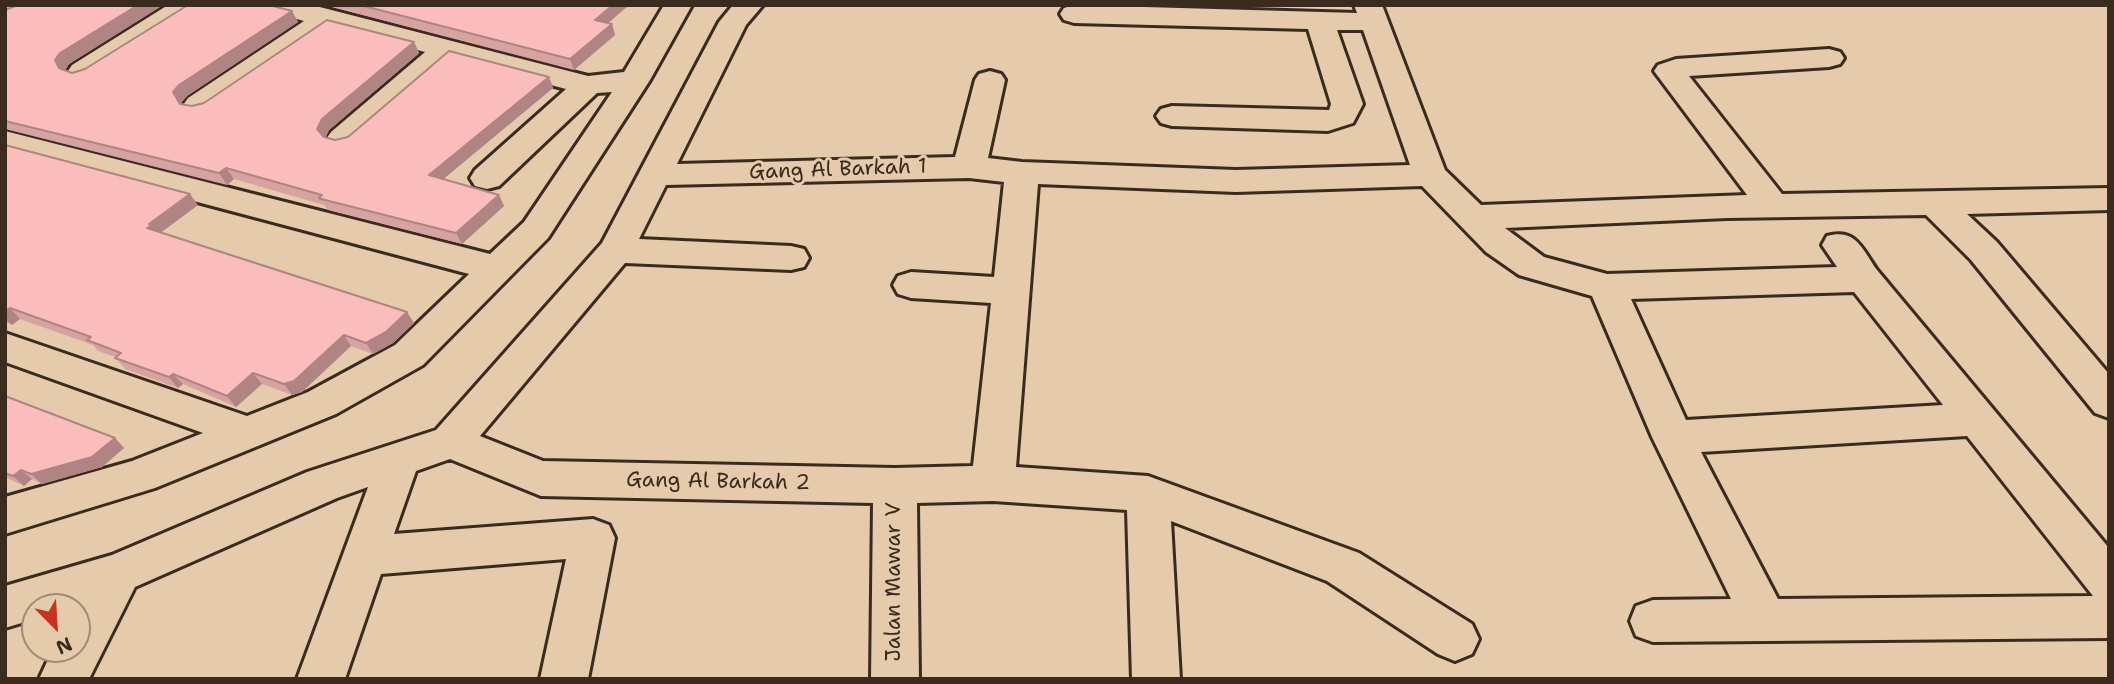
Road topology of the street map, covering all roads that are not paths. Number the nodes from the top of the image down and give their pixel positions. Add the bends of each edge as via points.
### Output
1 (188, 5) edge
2 (277, 5) edge
3 (678, 5) edge
4 (749, 5) edge
5 (1074, 14) dead end
6 (1371, 14) edge
7 (327, 18) junction
8 (1320, 21) junction
9 (447, 49) junction
10 (1829, 58) dead end
11 (81, 72) edge
12 (635, 80) junction
13 (990, 80) dead end
14 (588, 85) junction
15 (199, 106) edge
16 (1172, 116) dead end
17 (342, 139) edge
18 (5, 141) edge
19 (969, 167) junction
20 (1021, 173) junction
21 (653, 175) junction
22 (1430, 175) junction
23 (486, 177) dead end
24 (2109, 199) edge
25 (1772, 204) junction
26 (1935, 204) junction
27 (1471, 217) junction
28 (1840, 246) dead end
29 (616, 250) junction
30 (791, 258) dead end
31 (498, 269) junction
32 (1864, 279) junction
33 (911, 285) dead end
34 (1607, 287) junction
35 (1011, 291) junction
36 (5, 347) edge
37 (2109, 402) edge
38 (1979, 419) junction
39 (246, 432) junction
40 (1674, 437) junction
41 (451, 442) junction
42 (399, 459) junction
43 (993, 482) junction
44 (895, 486) junction
45 (1148, 494) junction
46 (5, 516) edge
47 (364, 556) junction
48 (119, 573) junction
49 (2109, 583) edge
50 (5, 607) edge
51 (2109, 617) edge
52 (1765, 620) junction
53 (1653, 621) dead end
54 (1455, 639) dead end
55 (63, 679) edge
56 (321, 679) edge
57 (564, 679) edge
58 (895, 679) edge
59 (1156, 679) edge

1 - 11 street
2 - 7 street
3 - 12 street
4 - 21 street via 733,22
5 - 8 street
6 - 8 street
6 - 22 street
7 - 9 street
7 - 15 street
8 - 16 street via 1347,104 1342,116 1328,121
9 - 14 street
9 - 17 street
10 - 25 street via 1669,71
12 - 14 street
12 - 31 street via 536,230
13 - 19 street
14 - 23 street
18 - 31 street
19 - 20 street, Gang Al Barkah 1
19 - 21 street, Gang Al Barkah 1
20 - 22 street, Gang Al Barkah 1 via 1236,181
20 - 35 street
21 - 29 street
22 - 27 street
24 - 26 street
25 - 26 street
25 - 27 street via 1537,218
26 - 37 street via 1984,251
27 - 34 street via 1531,267
28 - 32 street
29 - 30 street
29 - 41 street
31 - 39 street via 409,355 322,403
32 - 34 street
32 - 38 street
33 - 35 street
34 - 40 street
35 - 43 street
36 - 39 street
38 - 40 street
38 - 49 street
39 - 46 street via 140,476
40 - 52 street
41 - 42 street
41 - 44 street, Gang Al Barkah 2 via 541,478
42 - 47 street
42 - 48 street via 322,485
43 - 44 street, Gang Al Barkah 2
43 - 45 street, Gang Al Barkah 2
44 - 58 street, Jalan Mawar V
45 - 54 street, Gang Al Barkah 2 via 1343,567
45 - 59 street
47 - 56 street
47 - 57 street via 593,538
48 - 50 street
48 - 55 street
51 - 52 street
52 - 53 street

